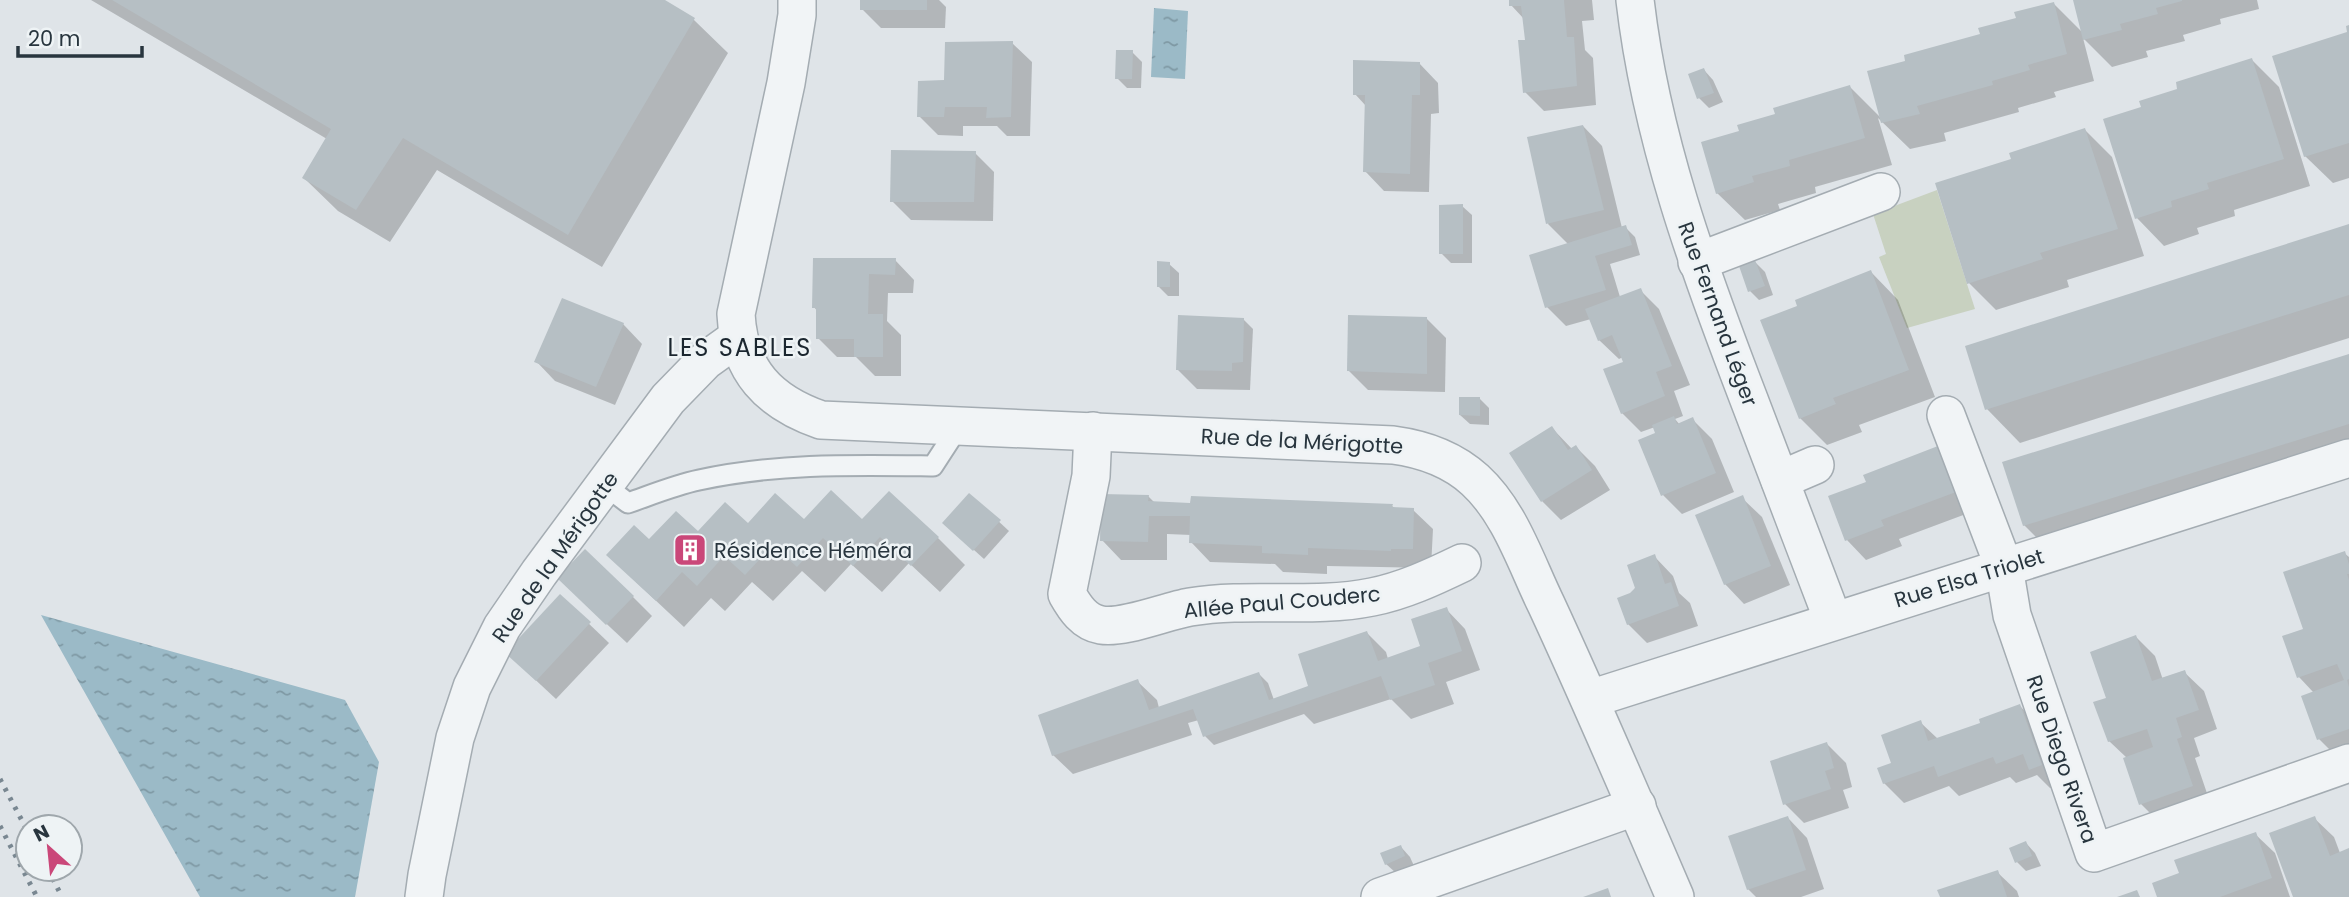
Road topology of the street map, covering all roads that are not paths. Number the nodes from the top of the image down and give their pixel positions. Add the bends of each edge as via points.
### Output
1 (797, 0) edge
2 (1635, 0) edge
3 (1881, 192) dead end
4 (1697, 262) junction
5 (737, 338) junction
6 (1946, 415) dead end
7 (959, 426) junction
8 (1093, 431) junction
9 (2349, 458) edge
10 (1815, 465) dead end
11 (1780, 480) junction
12 (603, 484) junction
13 (1462, 563) dead end
14 (2004, 567) junction
15 (1833, 620) junction
16 (1590, 698) junction
17 (2349, 763) edge
18 (1636, 806) junction
19 (424, 897) edge
20 (1380, 897) edge
21 (1675, 897) edge

1 - 5 street, Rue de la Mérigotte via 786,83 740,285
2 - 4 street, Rue Fernand Léger via 1657,125
3 - 4 street
4 - 11 street, Rue Fernand Léger
5 - 7 street, Rue de la Mérigotte via 759,382 799,412 844,422
5 - 12 street, Rue de la Mérigotte via 705,360 668,399
6 - 14 street
7 - 8 street, Rue de la Mérigotte
7 - 12 lane via 933,466 816,465 755,470 697,480 628,503
8 - 13 street, Allée Paul Couderc via 1091,476 1067,594 1086,619 1102,625 1241,601 1371,598 1399,591
8 - 16 street, Rue de la Mérigotte via 1393,445 1436,456 1475,480 1500,510
9 - 14 street, Rue Elsa Triolet
10 - 11 street
11 - 15 street, Rue Fernand Léger
12 - 19 street, Rue de la Mérigotte via 502,627 472,687 455,738
14 - 15 street, Rue Elsa Triolet
14 - 17 street, Rue Diego Rivera via 2012,615 2094,853
15 - 16 street, Rue Elsa Triolet
16 - 18 street, Rue de la Mérigotte
18 - 20 street
18 - 21 street, Rue de la Mérigotte

